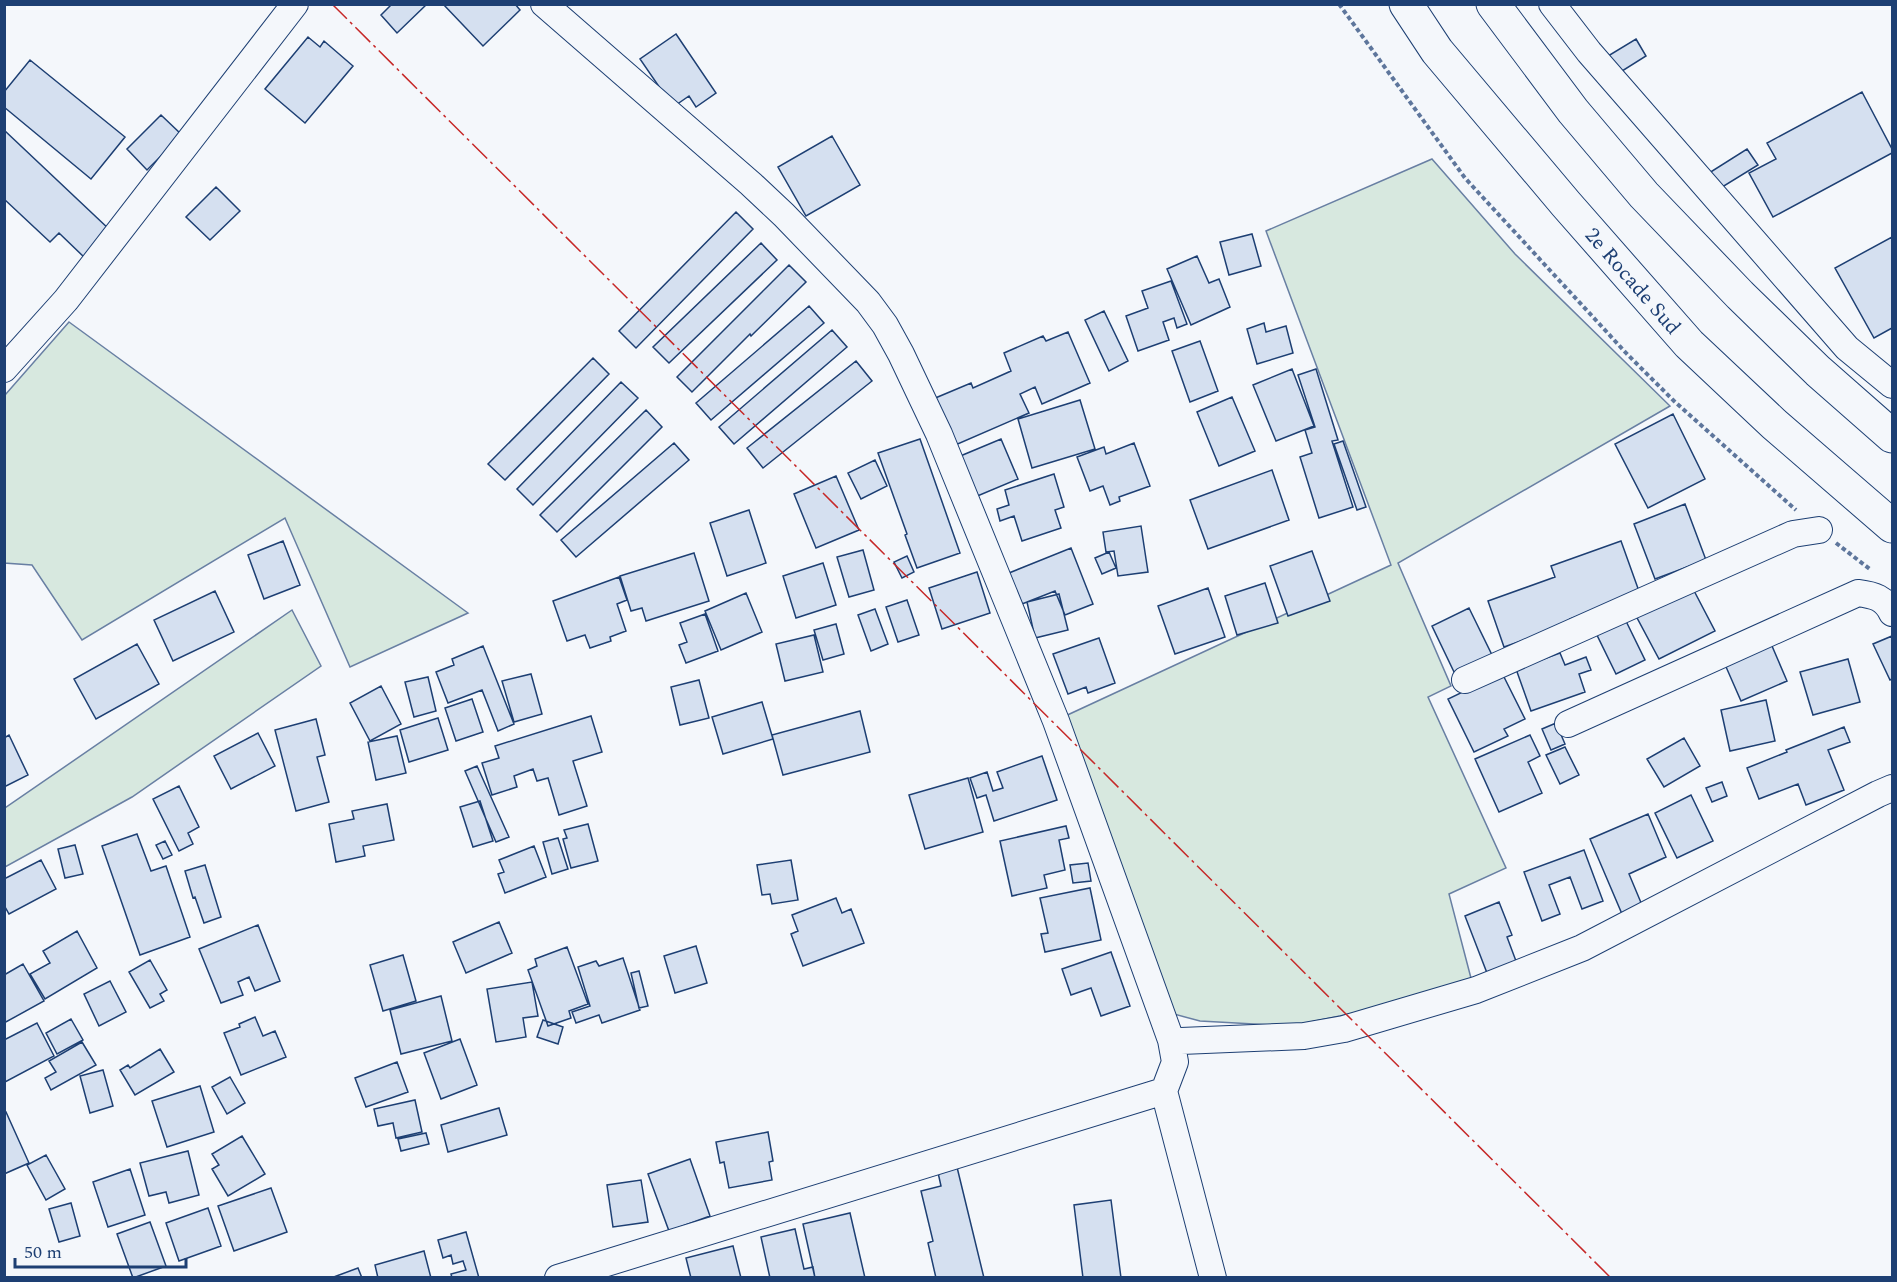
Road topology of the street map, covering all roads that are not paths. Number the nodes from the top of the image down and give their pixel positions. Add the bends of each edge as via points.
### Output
1 (295, 4) edge
2 (544, 4) edge
3 (1406, 4) edge
4 (1493, 4) edge
5 (1552, 4) edge
6 (4, 369) edge
7 (1893, 385) edge
8 (1893, 436) edge
9 (1893, 526) edge
10 (1819, 530) road end
11 (1893, 613) edge
12 (1466, 680) dead end
13 (1568, 724) dead end
14 (1893, 788) edge
15 (1171, 1040) junction
16 (1164, 1091) junction
17 (558, 1278) edge
18 (1213, 1278) edge

1 - 6 street via 66,300
2 - 15 street via 767,200 868,302 885,325 939,434 1052,710
3 - 9 highway, 2e Rocade Sud via 1437,51 1689,344 1774,424
4 - 8 highway via 1573,111 1644,195 1818,371
5 - 7 street via 1589,52 1847,348
10 - 12 street via 1793,534
11 - 13 street via 1888,604 1874,595 1858,593
14 - 15 street via 1582,948 1476,990 1344,1029 1304,1036
15 - 16 street via 1175,1062
16 - 17 street
16 - 18 street

